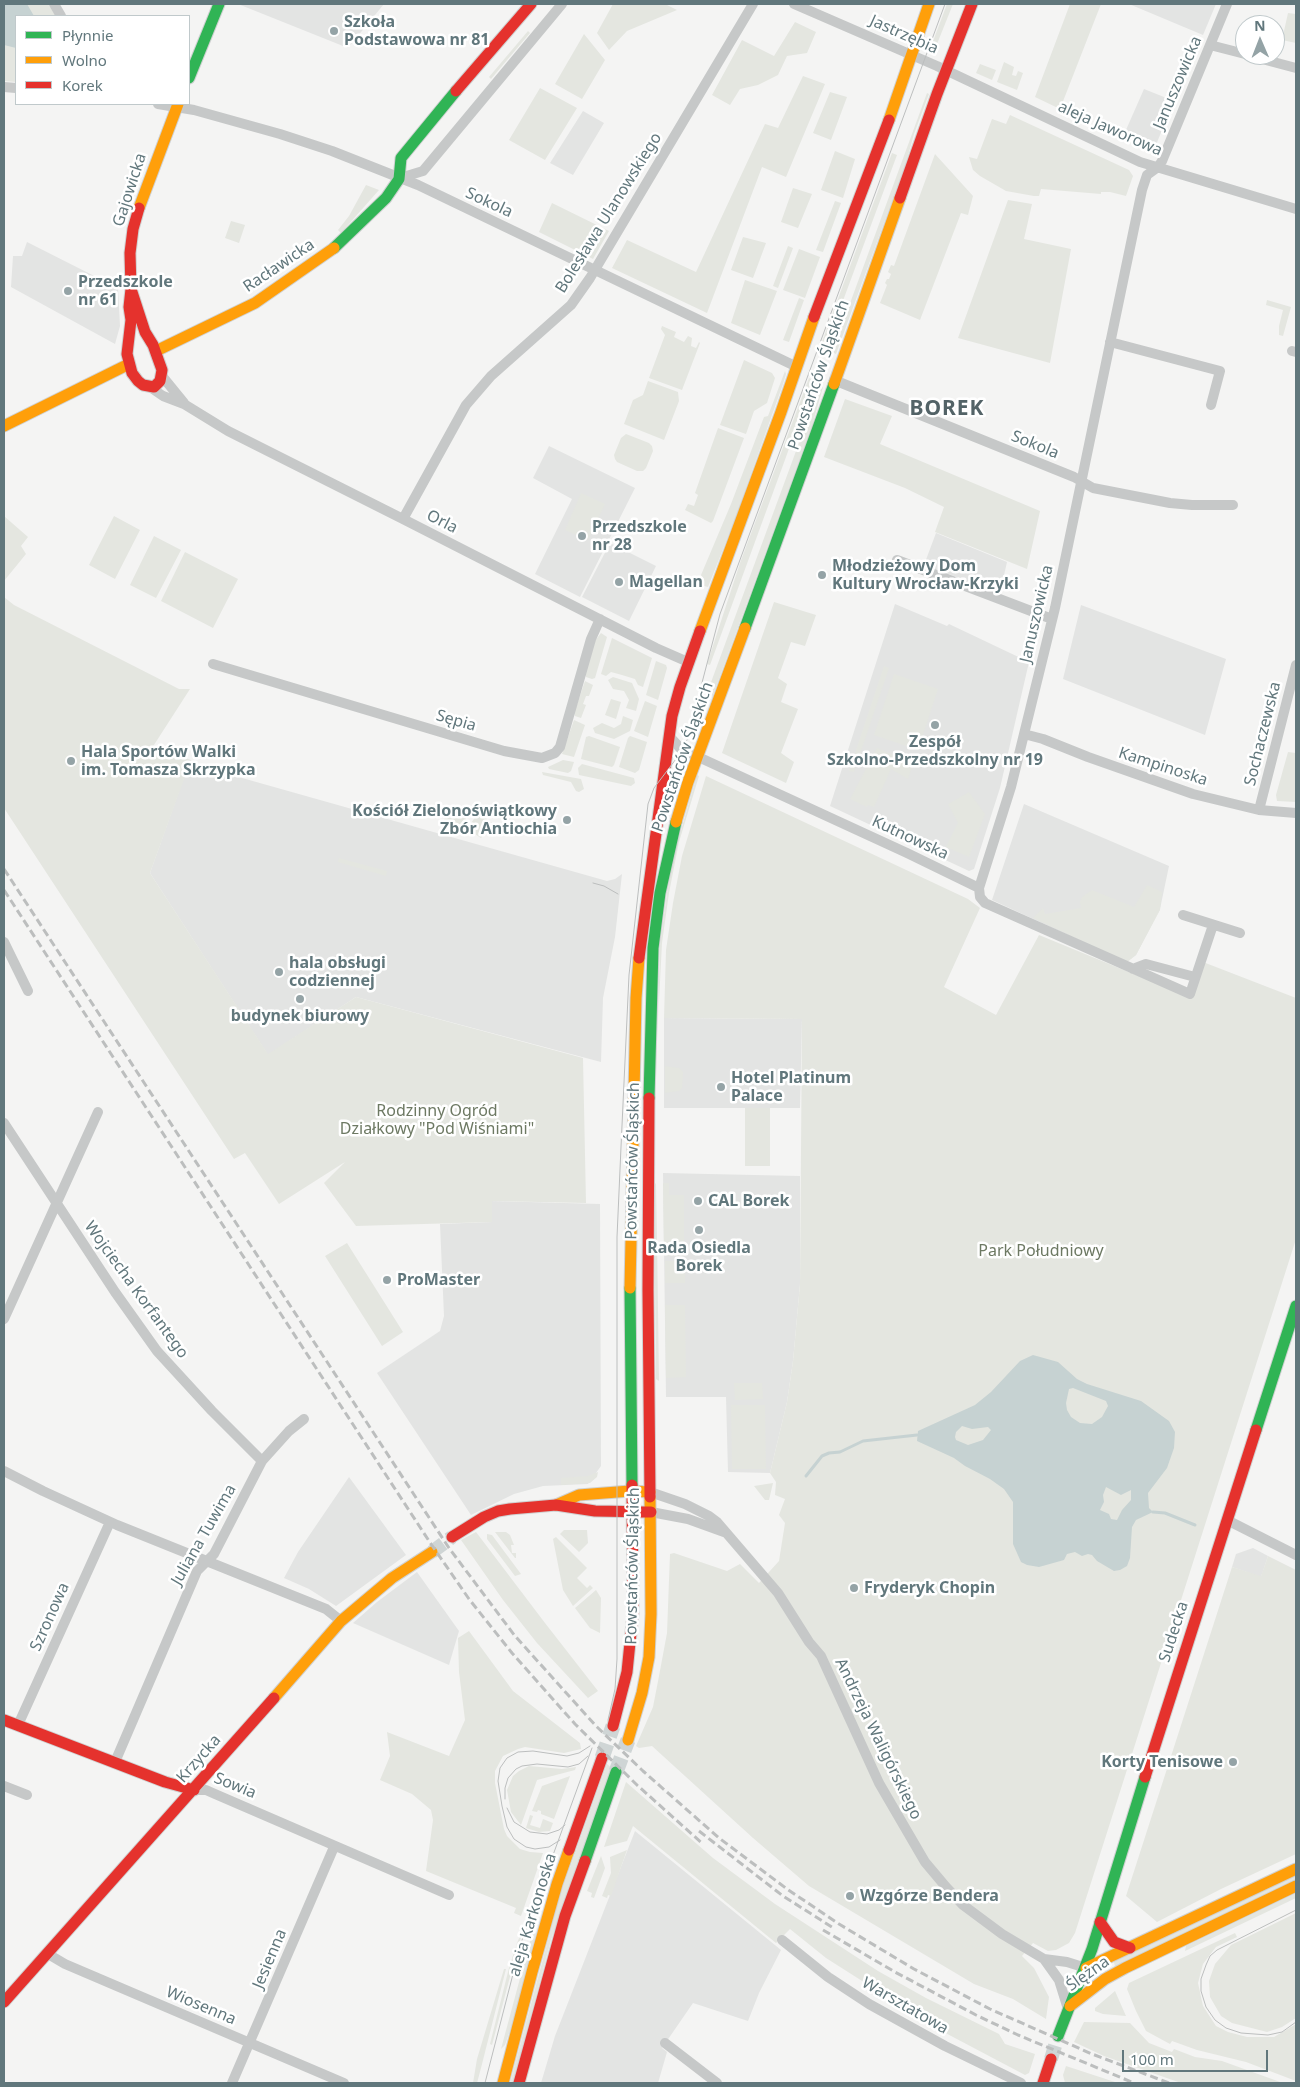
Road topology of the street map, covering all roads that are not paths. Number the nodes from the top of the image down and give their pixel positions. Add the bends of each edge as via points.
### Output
1 (54, 4) edge
2 (219, 4) edge
3 (531, 4) edge
4 (562, 4) edge
5 (752, 4) edge
6 (794, 4) edge
7 (930, 4) edge
8 (972, 4) edge
9 (1227, 4) edge
10 (60, 15) edge
11 (1210, 45) junction
12 (1235, 52) edge
13 (911, 55) junction
14 (946, 70) junction
15 (190, 76) edge
16 (178, 105) edge
17 (1158, 168) junction
18 (399, 179) junction
19 (1296, 209) edge
20 (596, 270) junction
21 (131, 289) junction
22 (145, 332) junction
23 (129, 335) junction
24 (1110, 342) junction
25 (156, 351) junction
26 (129, 364) junction
27 (795, 366) junction
28 (162, 376) junction
29 (834, 380) junction
30 (150, 387) junction
31 (184, 404) junction
32 (1211, 405) dead end
33 (4, 426) edge
34 (1082, 481) junction
35 (1233, 505) dead end
36 (403, 518) junction
37 (898, 560) dead end
38 (600, 619) junction
39 (1052, 619) junction
40 (688, 662) junction
41 (212, 664) dead end
42 (1296, 665) edge
43 (1024, 734) junction
44 (669, 736) junction
45 (698, 756) junction
46 (1259, 810) junction
47 (1296, 813) edge
48 (979, 888) junction
49 (1183, 915) dead end
50 (1213, 924) junction
51 (1240, 933) dead end
52 (4, 942) edge
53 (1132, 969) junction
54 (1195, 977) junction
55 (28, 991) dead end
56 (98, 1112) dead end
57 (4, 1123) edge
58 (57, 1204) junction
59 (1296, 1306) edge
60 (4, 1319) edge
61 (304, 1419) dead end
62 (262, 1461) junction
63 (4, 1471) edge
64 (630, 1491) junction
65 (650, 1492) junction
66 (556, 1505) junction
67 (631, 1512) junction
68 (651, 1512) junction
69 (1227, 1520) junction
70 (110, 1522) junction
71 (724, 1532) junction
72 (452, 1537) tunnel mouth
73 (432, 1552) tunnel mouth
74 (1296, 1555) edge
75 (207, 1561) junction
76 (341, 1621) junction
77 (4, 1720) edge
78 (18, 1725) junction
79 (613, 1726) tunnel mouth
80 (628, 1740) tunnel mouth
81 (602, 1758) tunnel mouth
82 (115, 1762) junction
83 (616, 1772) tunnel mouth
84 (4, 1786) edge
85 (194, 1790) junction
86 (27, 1795) dead end
87 (334, 1846) junction
88 (1296, 1870) edge
89 (1296, 1886) edge
90 (449, 1895) dead end
91 (1100, 1922) junction
92 (782, 1940) dead end
93 (1130, 1948) junction
94 (48, 1954) junction
95 (1044, 1959) junction
96 (1086, 1968) junction
97 (4, 2002) edge
98 (1068, 2008) junction
99 (1058, 2036) tunnel mouth
100 (665, 2043) dead end
101 (250, 2044) junction
102 (1051, 2059) tunnel mouth
103 (232, 2083) edge
104 (344, 2083) edge
105 (503, 2083) edge
106 (519, 2083) edge
107 (717, 2083) edge
108 (1021, 2083) edge
109 (1043, 2083) edge

1 - 10 street
2 - 15 main road
3 - 18 main road, Racławicka via 401,158
4 - 18 street via 423,171
5 - 20 street, Bolesława Ulanowskiego
6 - 13 street, Jastrzębia
7 - 13 main road, Powstańców Śląskich
8 - 14 main road, Powstańców Śląskich
9 - 11 street, Januszowicka
11 - 12 street
11 - 17 street, Januszowicka
13 - 14 street, Jastrzębia
13 - 27 main road, Powstańców Śląskich
14 - 17 street, aleja Jaworowa
14 - 29 main road, Powstańców Śląskich
16 - 18 street, Sokola via 298,139
16 - 21 main road, Gajowicka via 133,228
17 - 19 street, aleja Jaworowa
17 - 24 street, Januszowicka via 1148,175 1142,190
18 - 20 street, Sokola via 418,185
18 - 25 main road, Racławicka via 380,204 328,253 255,303
20 - 27 street, Sokola
20 - 36 street, Bolesława Ulanowskiego via 570,305 491,376 466,405
21 - 22 main road, Gajowicka
21 - 23 main road, Gajowicka
22 - 23 main road via 135,331
22 - 25 main road, Gajowicka
23 - 26 main road, Gajowicka
24 - 32 street via 1220,371
24 - 34 street, Januszowicka
25 - 28 main road, Gajowicka
26 - 30 main road via 138,381
26 - 33 main road
27 - 40 main road, Powstańców Śląskich
28 - 30 main road via 158,384
28 - 31 street, Orla
29 - 34 street, Sokola
29 - 45 main road, Powstańców Śląskich
30 - 31 street, Orla
31 - 36 street, Orla via 228,431
34 - 35 street, Sokola via 1095,488 1170,503
34 - 39 street, Januszowicka
36 - 38 street, Orla
37 - 39 street
38 - 40 street, Orla
38 - 41 street, Sępia via 591,639 560,747 555,753 542,758 504,751
39 - 43 street, Januszowicka
40 - 44 main road, Powstańców Śląskich
42 - 46 street, Sochaczewska
43 - 46 street, Kampinoska via 1193,794
43 - 48 street, Januszowicka via 1008,798
44 - 45 street, Kutnowska via 681,749
44 - 64 main road, Powstańców Śląskich via 641,936 636,998 630,1282
45 - 48 street, Kutnowska
45 - 65 main road, Powstańców Śląskich via 671,840 653,948 648,1180
46 - 47 street, Kampinoska
48 - 53 street, Kutnowska via 985,903
49 - 50 street
50 - 51 street
50 - 54 street
52 - 55 street
53 - 54 street, Kutnowska via 1146,964
53 - 54 street, Kutnowska via 1190,994
56 - 58 street
57 - 58 street, Wojciecha Korfantego
58 - 60 street
58 - 62 street, Wojciecha Korfantego via 158,1351
59 - 69 main road, Sudecka
61 - 62 street, Juliana Tuwima
62 - 75 street, Juliana Tuwima via 214,1554
63 - 70 street
64 - 65 main road
64 - 66 main road via 579,1495
64 - 67 main road, Powstańców Śląskich
65 - 68 main road, Powstańców Śląskich
65 - 71 street, Andrzeja Waligórskiego via 710,1516
66 - 67 main road
66 - 72 main road via 498,1511
67 - 68 main road
67 - 79 main road, Powstańców Śląskich via 633,1613 628,1666
68 - 71 street, Andrzeja Waligórskiego via 688,1519
68 - 80 main road, Powstańców Śląskich via 649,1657
69 - 74 street
69 - 91 main road, Sudecka
70 - 75 street
70 - 78 street, Szronowa
71 - 95 street, Andrzeja Waligórskiego via 778,1592 821,1656 879,1783 925,1862 963,1905
73 - 76 main road, Krzycka via 392,1578
75 - 76 street via 326,1609
75 - 82 street, Juliana Tuwima via 197,1572
76 - 85 main road, Krzycka
77 - 78 main road, Sowia
78 - 82 main road, Sowia
81 - 105 main road, aleja Karkonoska via 557,1884
82 - 85 main road, Sowia
83 - 106 main road, aleja Karkonoska via 565,1916
84 - 86 street
85 - 87 street, Sowia via 206,1790
85 - 94 main road, Krzycka
87 - 90 street, Sowia
87 - 101 street, Jesienna
88 - 93 main road, Ślężna
89 - 98 main road, Ślężna via 1125,1968
91 - 93 main road via 1114,1942
91 - 96 main road, Sudecka
92 - 108 street, Warsztatowa via 828,1977 869,2004 944,2046
93 - 96 main road, Ślężna
94 - 97 main road, Krzycka
94 - 101 street, Wiosenna
95 - 96 street, Andrzeja Waligórskiego
95 - 98 street, Andrzeja Waligórskiego via 1058,1978
96 - 98 main road, Ślężna
98 - 99 main road
100 - 107 street
101 - 103 street, Jesienna
101 - 104 street, Wiosenna
102 - 109 main road

